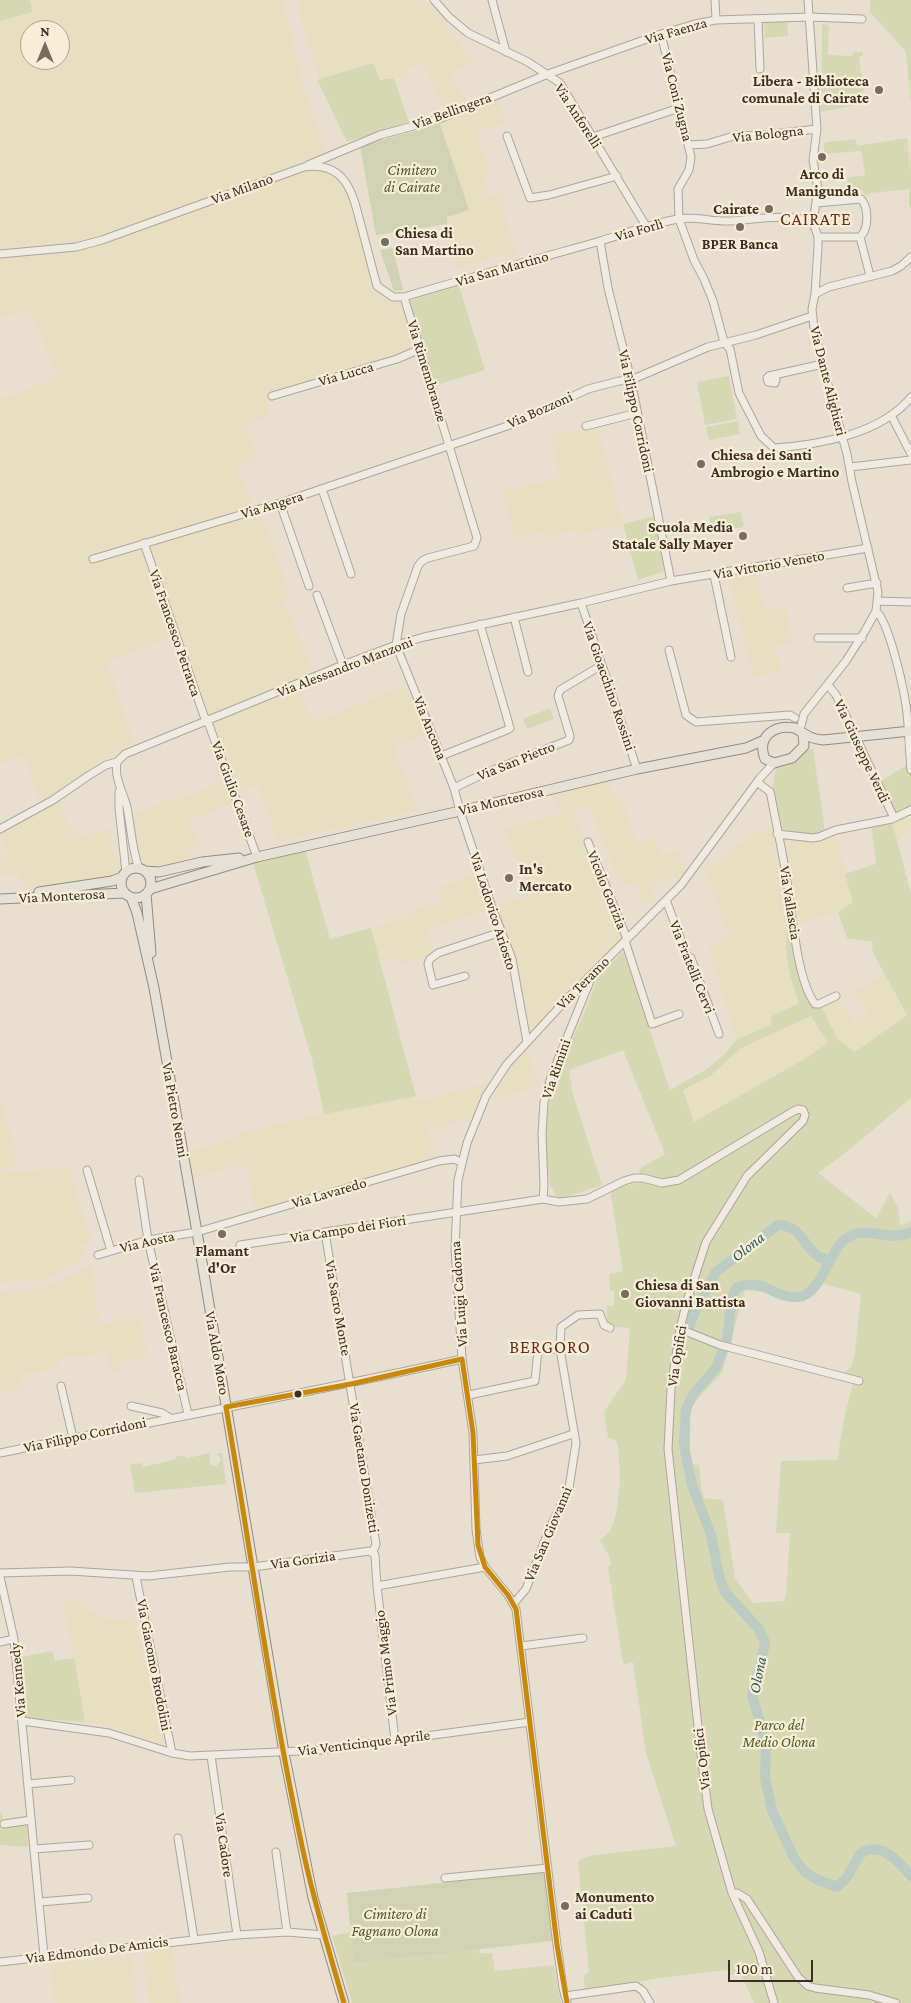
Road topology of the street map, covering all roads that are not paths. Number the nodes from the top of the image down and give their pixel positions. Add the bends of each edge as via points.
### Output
1 (434, 0) edge
2 (492, 0) edge
3 (715, 0) edge
4 (808, 0) edge
5 (809, 17) junction
6 (758, 19) junction
7 (862, 19) dead end
8 (716, 20) junction
9 (661, 34) junction
10 (506, 52) junction
11 (760, 68) dead end
12 (548, 74) junction
13 (679, 108) junction
14 (817, 129) junction
15 (507, 136) dead end
16 (593, 136) junction
17 (689, 145) junction
18 (328, 157) junction
19 (304, 167) junction
20 (324, 167) junction
21 (617, 176) junction
22 (816, 203) junction
23 (679, 219) junction
24 (813, 222) junction
25 (646, 226) junction
26 (818, 237) junction
27 (860, 237) junction
28 (600, 241) junction
29 (0, 254) edge
30 (911, 257) edge
31 (870, 276) junction
32 (816, 278) junction
33 (829, 287) junction
34 (815, 294) junction
35 (404, 297) junction
36 (812, 316) junction
37 (724, 342) junction
38 (420, 349) junction
39 (823, 364) junction
40 (775, 375) dead end
41 (630, 380) junction
42 (272, 396) dead end
43 (911, 397) edge
44 (637, 413) junction
45 (891, 415) junction
46 (586, 426) dead end
47 (842, 437) junction
48 (450, 445) junction
49 (911, 454) edge
50 (911, 460) edge
51 (850, 467) junction
52 (322, 489) junction
53 (280, 503) junction
54 (144, 543) junction
55 (868, 548) junction
56 (93, 560) dead end
57 (352, 574) dead end
58 (714, 575) junction
59 (671, 581) junction
60 (877, 583) junction
61 (309, 586) dead end
62 (847, 588) dead end
63 (317, 596) dead end
64 (878, 601) junction
65 (911, 602) edge
66 (581, 603) junction
67 (876, 611) junction
68 (514, 617) junction
69 (480, 624) junction
70 (818, 638) dead end
71 (862, 638) junction
72 (396, 645) junction
73 (669, 650) dead end
74 (731, 657) dead end
75 (343, 665) junction
76 (602, 665) junction
77 (528, 672) dead end
78 (828, 685) junction
79 (815, 702) junction
80 (208, 722) junction
81 (793, 722) junction
82 (909, 732) edge
83 (801, 733) junction
84 (853, 738) junction
85 (804, 746) junction
86 (763, 750) junction
87 (441, 756) junction
88 (117, 762) junction
89 (774, 763) junction
90 (637, 769) junction
91 (911, 770) edge
92 (759, 780) junction
93 (120, 787) junction
94 (454, 788) junction
95 (911, 810) edge
96 (460, 811) junction
97 (894, 818) junction
98 (0, 829) edge
99 (777, 834) junction
100 (588, 842) dead end
101 (257, 857) junction
102 (142, 870) junction
103 (124, 875) junction
104 (148, 892) junction
105 (128, 895) junction
106 (0, 898) edge
107 (666, 900) junction
108 (502, 932) junction
109 (626, 940) junction
110 (593, 973) junction
111 (465, 976) dead end
112 (154, 988) junction
113 (836, 996) dead end
114 (679, 1014) dead end
115 (719, 1034) dead end
116 (526, 1042) junction
117 (461, 1162) junction
118 (87, 1170) dead end
119 (139, 1180) dead end
120 (543, 1199) junction
121 (455, 1212) junction
122 (197, 1232) junction
123 (324, 1232) junction
124 (148, 1240) junction
125 (240, 1245) dead end
126 (111, 1251) junction
127 (98, 1255) dead end
128 (610, 1328) dead end
129 (680, 1329) junction
130 (560, 1349) junction
131 (462, 1358) junction
132 (859, 1381) dead end
133 (351, 1384) junction
134 (61, 1386) dead end
135 (468, 1395) junction
136 (131, 1406) dead end
137 (226, 1407) junction
138 (188, 1414) junction
139 (170, 1418) junction
140 (573, 1434) junction
141 (73, 1438) junction
142 (0, 1453) edge
143 (474, 1460) junction
144 (373, 1552) junction
145 (253, 1567) junction
146 (485, 1567) junction
147 (0, 1572) edge
148 (0, 1577) edge
149 (136, 1577) junction
150 (377, 1586) junction
151 (514, 1603) junction
152 (583, 1638) dead end
153 (14, 1639) junction
154 (0, 1642) edge
155 (521, 1646) junction
156 (22, 1721) junction
157 (530, 1722) junction
158 (395, 1740) junction
159 (284, 1752) junction
160 (172, 1753) junction
161 (211, 1756) junction
162 (71, 1780) dead end
163 (28, 1784) junction
164 (31, 1820) junction
165 (4, 1824) dead end
166 (178, 1838) dead end
167 (89, 1845) dead end
168 (34, 1849) junction
169 (276, 1852) dead end
170 (548, 1868) junction
171 (445, 1878) dead end
172 (732, 1893) junction
173 (88, 1898) dead end
174 (40, 1902) junction
175 (287, 1932) junction
176 (237, 1935) junction
177 (324, 1935) junction
178 (194, 1938) junction
179 (44, 1956) junction
180 (0, 1962) edge
181 (566, 1999) edge
182 (344, 2003) edge
183 (650, 2003) edge
184 (774, 2003) edge
185 (896, 2003) edge

1 - 10 street, Via Anforelli via 461,28
2 - 10 street
3 - 8 street
4 - 5 street
5 - 6 street, Via Faenza
5 - 7 street, Via Faenza
5 - 14 street
6 - 8 street, Via Faenza
6 - 11 street
8 - 9 street, Via Faenza
9 - 12 street, Via Faenza
9 - 13 street, Via Coni Zugna
10 - 12 street, Via Anforelli
12 - 16 street, Via Anforelli via 560,83
12 - 18 street, Via Bellingera via 440,119 380,135
13 - 16 street
13 - 17 street, Via Coni Zugna
14 - 17 street, Via Bologna via 737,135 707,144
14 - 22 street via 813,160 818,181
15 - 21 street via 530,198
16 - 21 street, Via Anforelli
17 - 23 street, Via Coni Zugna via 689,170 678,189
18 - 19 street, Via Bellingera
18 - 20 street
19 - 20 street, Via Milano
19 - 29 street, Via Milano via 102,240 76,247
20 - 35 street via 336,173 352,191 377,286 393,297
21 - 25 street, Via Anforelli
22 - 24 street
22 - 27 street via 861,199 865,205 867,226
23 - 24 street, Via Forlì via 723,222 774,217
23 - 25 street, Via Forlì
23 - 37 street, Via Coni Zugna via 713,301
24 - 26 street
25 - 28 street, Via Forlì
26 - 27 street
26 - 32 street, Via Dante Alighieri
27 - 31 street
28 - 35 street, Via San Martino
28 - 41 street, Via Filippo Corridoni
30 - 31 street via 892,271
31 - 33 street
32 - 33 street
32 - 34 street, Via Dante Alighieri
33 - 34 street
34 - 36 street, Via Dante Alighieri
35 - 38 street, Via Rimembranze
36 - 37 street, Via Bozzoni
36 - 39 street, Via Dante Alighieri
37 - 41 street, Via Bozzoni
37 - 47 street, Via Coni Zugna via 733,359 739,393 766,442 774,448
38 - 42 street, Via Lucca via 397,359
38 - 48 street, Via Rimembranze
39 - 40 street
39 - 47 street, Via Dante Alighieri
41 - 44 street, Via Filippo Corridoni
41 - 48 street, Via Bozzoni via 588,389 516,423
43 - 45 street, Via Coni Zugna
44 - 46 street
44 - 59 street, Via Filippo Corridoni
45 - 47 street, Via Coni Zugna
45 - 49 street
47 - 51 street, Via Dante Alighieri
48 - 52 street, Via Angera
48 - 72 street, Via Rimembranze via 477,542 462,550 428,558 418,566 401,614
50 - 51 street
51 - 55 street, Via Dante Alighieri
52 - 53 street, Via Angera
52 - 57 street
53 - 54 street, Via Angera
53 - 61 street
54 - 56 street, Via Angera
54 - 80 street, Via Francesco Petrarca
55 - 58 street, Via Vittorio Veneto
55 - 60 street, Via Dante Alighieri
58 - 59 street, Via Vittorio Veneto
58 - 74 street
59 - 66 street, Via Alessandro Manzoni
60 - 62 street
60 - 64 street, Via Dante Alighieri
63 - 75 street
64 - 65 street
64 - 67 street, Via Dante Alighieri
66 - 68 street, Via Alessandro Manzoni
66 - 76 street, Via Gioacchino Rossini
67 - 71 street, Via Dante Alighieri
67 - 82 street via 881,615 891,643
68 - 69 street, Via Alessandro Manzoni
68 - 77 street
69 - 72 street, Via Alessandro Manzoni
69 - 87 street via 510,728
70 - 71 street
71 - 78 street, Via Dante Alighieri
72 - 75 street, Via Alessandro Manzoni
72 - 87 street, Via Ancona
73 - 81 street via 686,714 696,722 790,715
75 - 80 street, Via Alessandro Manzoni
76 - 90 street, Via Gioacchino Rossini
76 - 94 street, Via San Pietro via 560,690 558,696 569,740
78 - 79 street, Via Dante Alighieri
78 - 84 street, Via Giuseppe Verdi via 836,695
79 - 81 street, Via Dante Alighieri
79 - 83 street, Via Dante Alighieri via 804,714
80 - 88 street, Via Alessandro Manzoni via 124,754
80 - 101 street, Via Giulio Cesare
81 - 83 main road
81 - 86 main road via 768,734
82 - 84 main road
82 - 91 street
83 - 84 main road via 813,739
83 - 85 main road
84 - 85 main road
84 - 97 street, Via Giuseppe Verdi
85 - 89 main road via 792,758
86 - 89 main road
86 - 90 main road, Via Monterosa via 746,748
86 - 92 street, Via Teramo via 764,769
87 - 94 street, Via Ancona
88 - 93 street
88 - 98 street, Via Alessandro Manzoni via 106,765 53,800
89 - 92 street, Via Teramo
90 - 96 main road, Via Monterosa
92 - 99 street, Via Vallascia via 770,792
92 - 107 street, Via Teramo via 681,885
93 - 102 street
93 - 103 street
94 - 96 street, Via Ancona
95 - 97 street
96 - 101 main road, Via Monterosa
96 - 108 street, Via Lodovico Ariosto
97 - 99 street via 813,838
99 - 113 street, Via Vallascia via 799,960 809,996 815,1004
100 - 109 street, Vicolo Gorizia
101 - 102 main road, Via Monterosa via 202,862 159,872
101 - 104 main road, Via Monterosa
102 - 103 main road via 132,869
102 - 104 main road via 151,882
103 - 105 main road via 122,888
103 - 106 main road, Via Monterosa via 112,881
104 - 105 main road via 136,898
104 - 112 main road, Via Pietro Nenni
105 - 106 main road, Via Monterosa
105 - 112 main road, Via Pietro Nenni via 138,913
107 - 109 street, Via Teramo
107 - 115 street, Via Fratelli Cervi
108 - 111 street via 438,953 430,959 428,964 434,985
108 - 116 street, Via Lodovico Ariosto via 512,959
109 - 110 street, Via Teramo
109 - 114 street, Vicolo Gorizia via 652,1024
110 - 116 street, Via Teramo
110 - 120 street, Via Rimini via 544,1102
112 - 122 main road, Via Pietro Nenni
116 - 117 street, Via Teramo via 486,1096
117 - 121 street, Via Teramo
117 - 122 street, Via Lavaredo via 454,1159 439,1161
118 - 126 street
119 - 124 street, Via Francesco Baracca
120 - 121 street, Via Opifici
120 - 129 street, Via Opifici via 559,1202 587,1199 634,1178 662,1183 679,1180 792,1112 803,1110 803,1121 747,1176 710,1234
121 - 123 street, Via Campo dei Fiori
121 - 131 street, Via Luigi Cadorna
122 - 124 street, Via Aosta
122 - 137 main road, Via Aldo Moro
123 - 125 street, Via Campo dei Fiori
123 - 133 street, Via Sacro Monte
124 - 126 street, Via Aosta
124 - 138 street, Via Francesco Baracca
126 - 127 street, Via Aosta
128 - 130 street, Via San Giovanni via 604,1326 600,1314 578,1315 560,1327
129 - 132 street via 720,1345
129 - 172 street, Via Opifici via 671,1389 668,1449 707,1799
130 - 135 street via 538,1350 535,1381
130 - 140 street, Via San Giovanni
131 - 133 street, Via Filippo Corridoni
131 - 135 street, Via Luigi Cadorna
133 - 137 street, Via Filippo Corridoni
133 - 144 street, Via Gaetano Donizetti via 376,1544
134 - 141 street
135 - 143 street, Via Luigi Cadorna
136 - 139 street, Via Filippo Corridoni
137 - 138 street, Via Filippo Corridoni
137 - 145 main road, Via Aldo Moro
138 - 139 street, Via Filippo Corridoni
139 - 141 street, Via Filippo Corridoni
140 - 143 street via 507,1456
140 - 151 street, Via San Giovanni via 576,1443 569,1488 526,1589
141 - 142 street, Via Filippo Corridoni
143 - 146 street, Via Luigi Cadorna via 476,1529 480,1557
144 - 145 street, Via Gorizia
144 - 150 street
145 - 149 street, Via Gorizia via 230,1566
145 - 159 main road, Via Aldo Moro
146 - 150 street
146 - 151 street, Via Luigi Cadorna
147 - 149 street, Via Gorizia via 70,1572
148 - 153 street, Via Kennedy
149 - 160 street, Via Giacomo Brodolini
150 - 158 street, Via Primo Maggio
151 - 155 street
152 - 155 street
153 - 154 street
153 - 156 street, Via Kennedy
155 - 157 street
156 - 160 street, Via Venticinque Aprile via 109,1733
156 - 163 street, Via Kennedy
157 - 158 street, Via Venticinque Aprile
157 - 170 street
158 - 159 street, Via Venticinque Aprile via 337,1749
159 - 161 street, Via Venticinque Aprile
159 - 177 main road, Via Aldo Moro via 304,1856
160 - 161 street, Via Venticinque Aprile
161 - 176 street, Via Cadore
162 - 163 street
163 - 164 street, Via Kennedy
164 - 165 street
164 - 168 street, Via Kennedy
166 - 178 street
167 - 168 street
168 - 174 street, Via Kennedy
169 - 175 street
170 - 171 street
170 - 181 street
172 - 184 street, Via Opifici via 759,1952
172 - 185 street via 747,1899 798,1977 808,1986 869,1995
173 - 174 street
174 - 179 street, Via Kennedy
175 - 176 street, Via Edmondo De Amicis
175 - 177 street, Via Edmondo De Amicis
176 - 178 street, Via Edmondo De Amicis
177 - 182 main road, Via Aldo Moro
178 - 179 street, Via Edmondo De Amicis
179 - 180 street, Via Edmondo De Amicis
181 - 183 street via 636,1986

